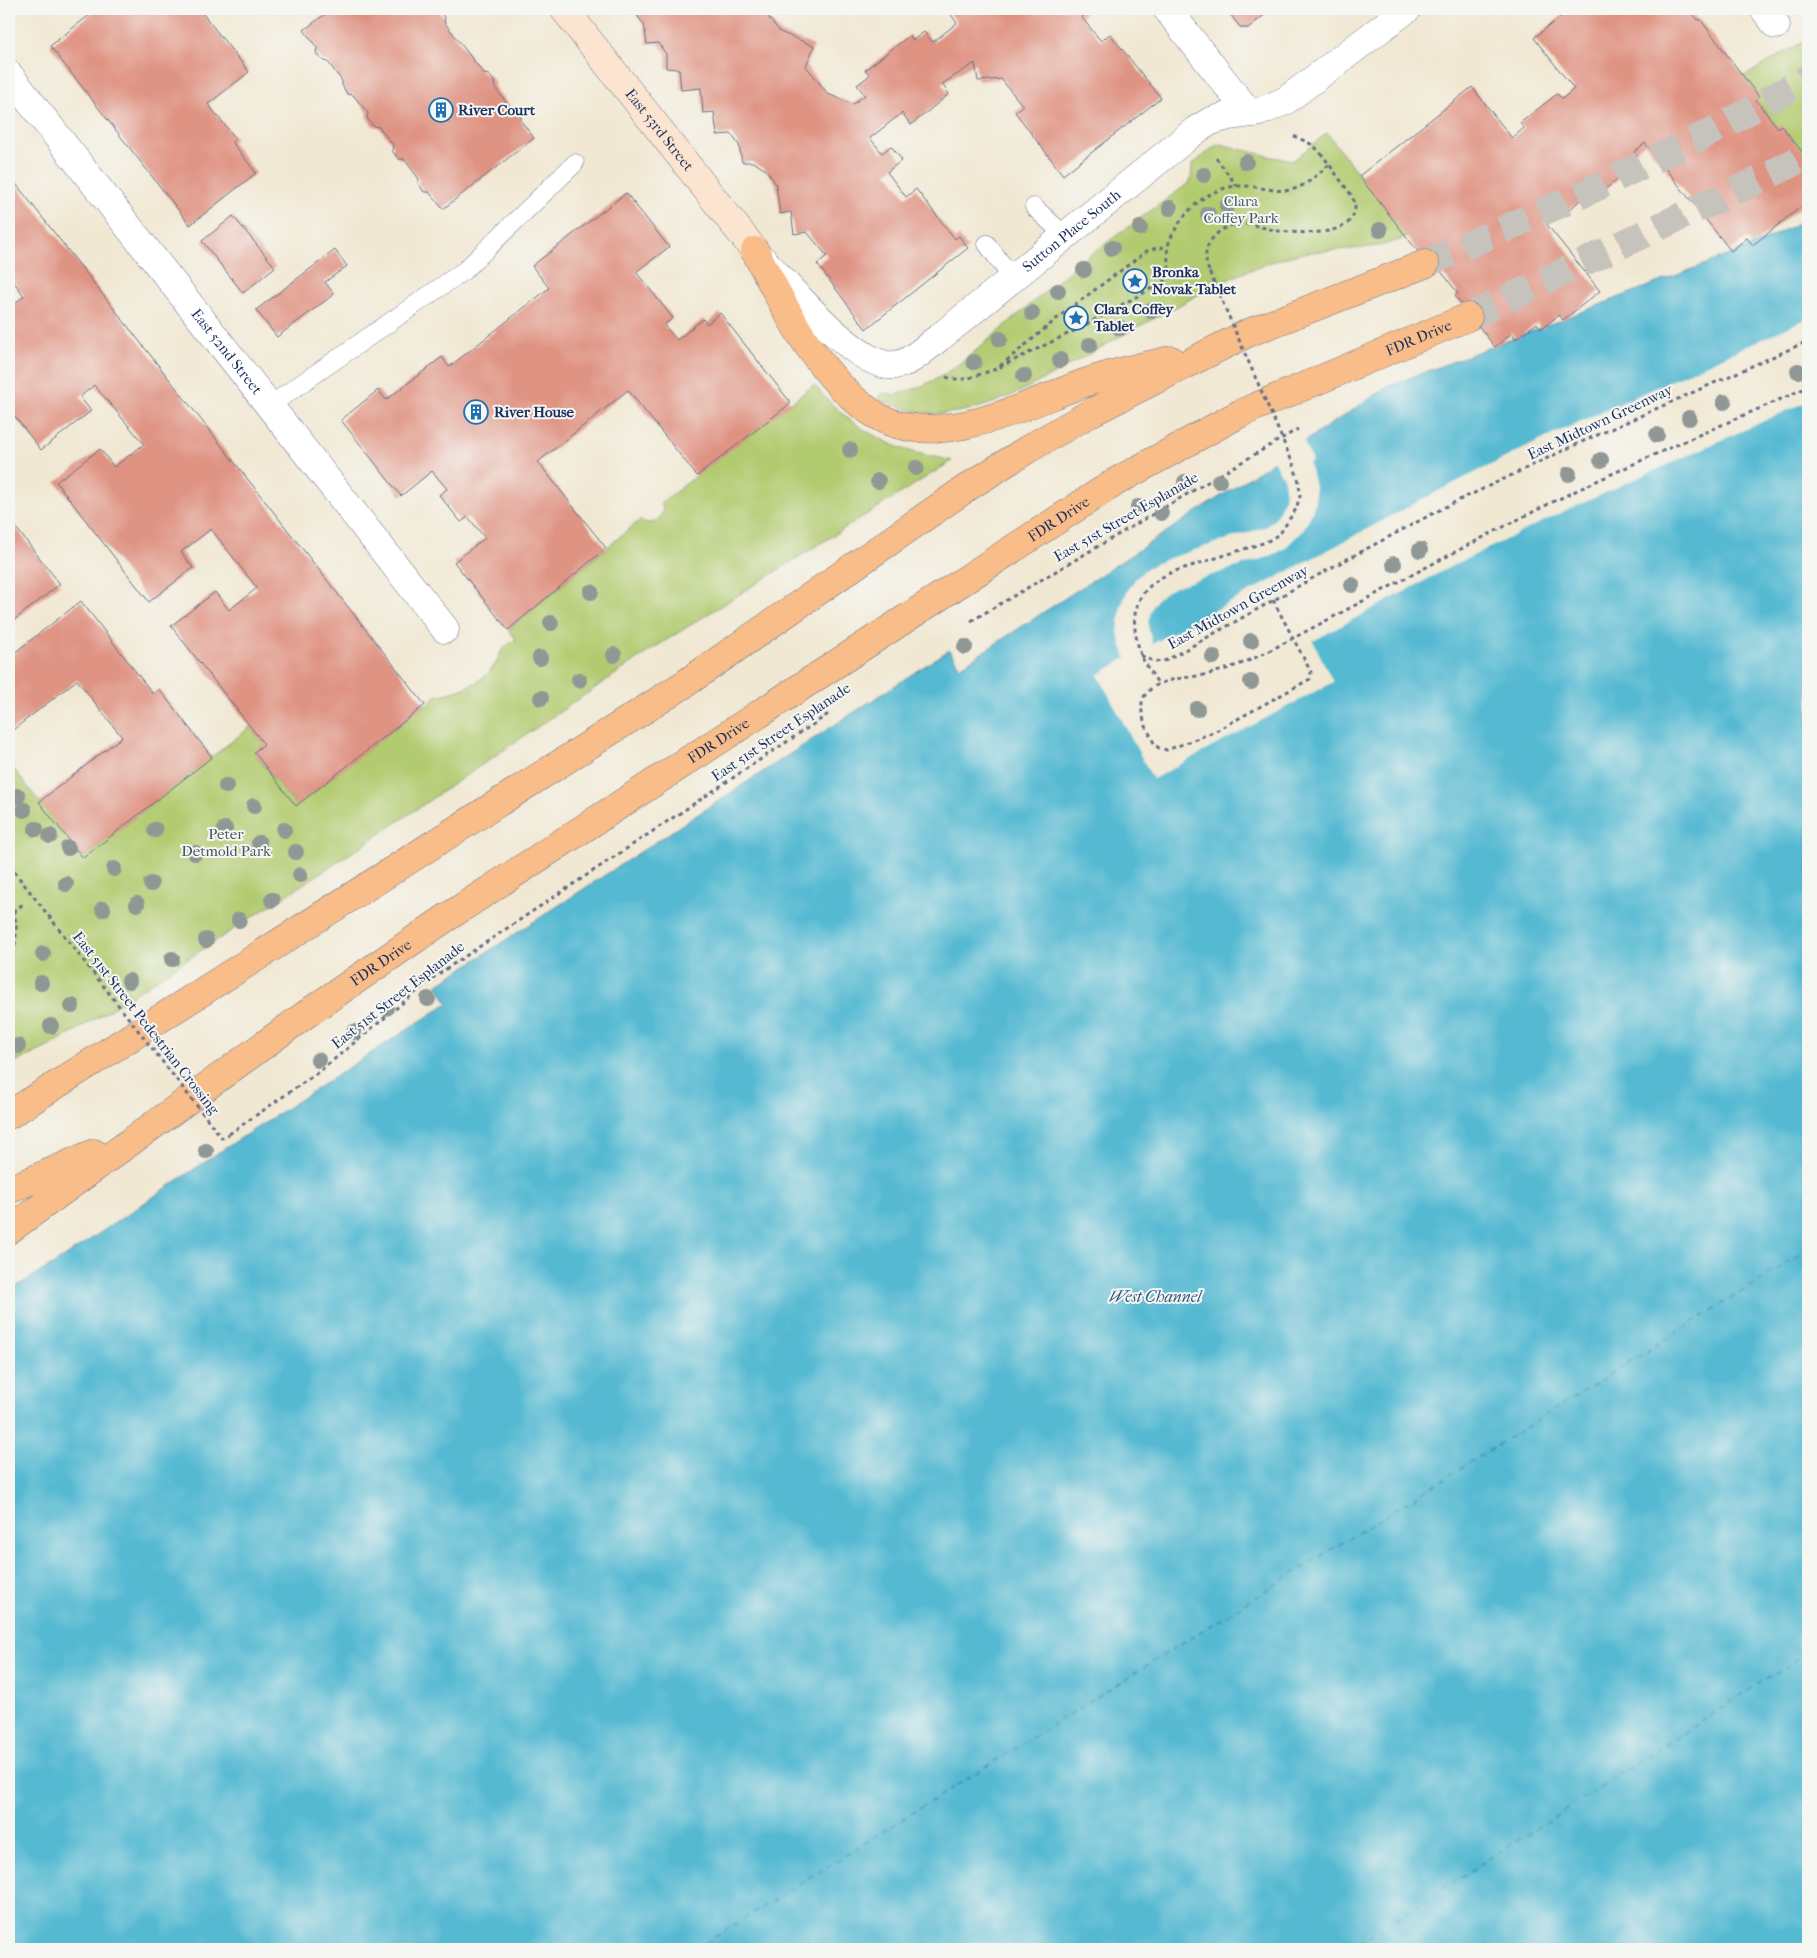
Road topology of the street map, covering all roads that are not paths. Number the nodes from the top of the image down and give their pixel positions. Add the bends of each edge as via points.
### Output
1 (564, 9) edge
2 (1167, 9) edge
3 (1408, 9) edge
4 (9, 75) edge
5 (1249, 112) junction
6 (575, 163) dead end
7 (1034, 206) dead end
8 (1064, 236) junction
9 (987, 244) dead end
10 (755, 251) junction
11 (1425, 264) tunnel mouth
12 (1012, 278) junction
13 (1468, 317) tunnel mouth
14 (1207, 353) junction
15 (270, 406) junction
16 (445, 629) dead end
17 (9, 1115) edge
18 (148, 1128) junction
19 (9, 1190) edge
20 (9, 1230) edge

1 - 10 main road, East 53rd Street
2 - 5 street
3 - 5 street, Sutton Place South via 1285,101 1260,112
4 - 15 street, East 52nd Street
5 - 8 street, Sutton Place South via 1219,119 1196,130
6 - 15 lane via 465,270
7 - 8 lane
8 - 12 street, Sutton Place South
9 - 12 lane
10 - 12 street, Sutton Place South via 832,331 867,359 887,366 914,356
10 - 14 highway via 808,346 833,378 866,409 900,425 923,428 973,424 1088,382
11 - 14 highway via 1248,332
13 - 18 highway, FDR Drive via 1241,413 1117,481 442,920
14 - 17 highway via 1028,449 683,685
15 - 16 street, East 52nd Street
18 - 19 highway
18 - 20 highway, FDR Drive

